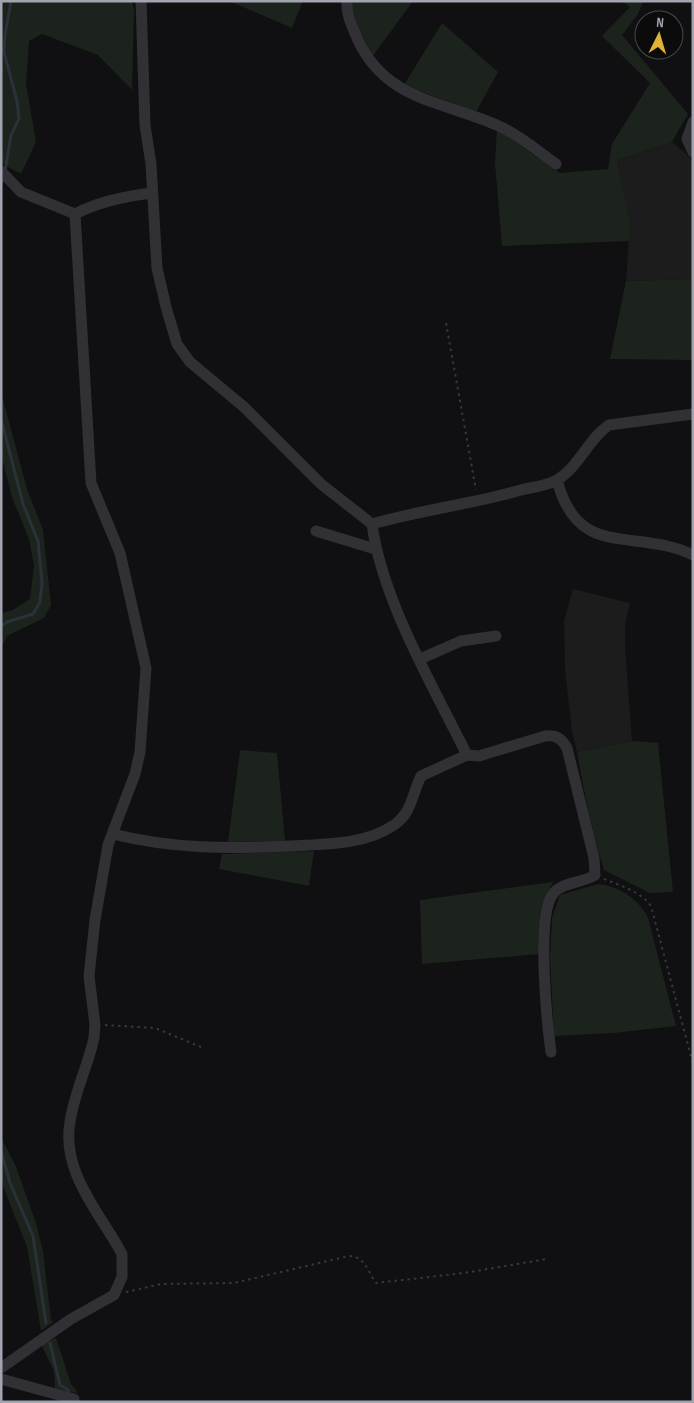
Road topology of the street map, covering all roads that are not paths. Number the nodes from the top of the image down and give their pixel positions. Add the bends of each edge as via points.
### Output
1 (141, 1) edge
2 (347, 1) edge
3 (693, 122) edge
4 (693, 152) edge
5 (556, 164) dead end
6 (1, 171) edge
7 (152, 193) junction
8 (75, 214) junction
9 (693, 414) edge
10 (557, 480) junction
11 (372, 524) junction
12 (316, 531) dead end
13 (376, 549) junction
14 (693, 555) edge
15 (496, 636) dead end
16 (420, 659) junction
17 (467, 755) junction
18 (113, 834) junction
19 (551, 1052) dead end
20 (1, 1368) edge
21 (1, 1379) edge
22 (74, 1399) dead end

1 - 7 street via 145,118
2 - 5 street via 350,20 366,56 391,83 419,98 499,126
3 - 4 street via 687,139
6 - 8 street via 21,192
7 - 8 street via 85,208
7 - 11 street via 161,290 183,354 244,407 321,484
8 - 18 street via 91,483 120,553 146,668 140,752
9 - 10 street via 609,425
10 - 11 street via 478,502
10 - 14 street via 568,510 586,529 602,535 665,545
11 - 13 street
12 - 13 street
13 - 16 street via 392,598
15 - 16 street via 461,641
16 - 17 street
17 - 18 street via 421,776 406,815 395,825 370,837 301,845 212,849
17 - 19 street via 479,756 554,735 562,739 567,748 594,858 594,875 558,889 549,902 544,957
18 - 20 street via 102,874 90,960 95,1025 92,1050 72,1113 68,1139 74,1166 85,1192 122,1254 122,1277 114,1295 71,1319
21 - 22 street

